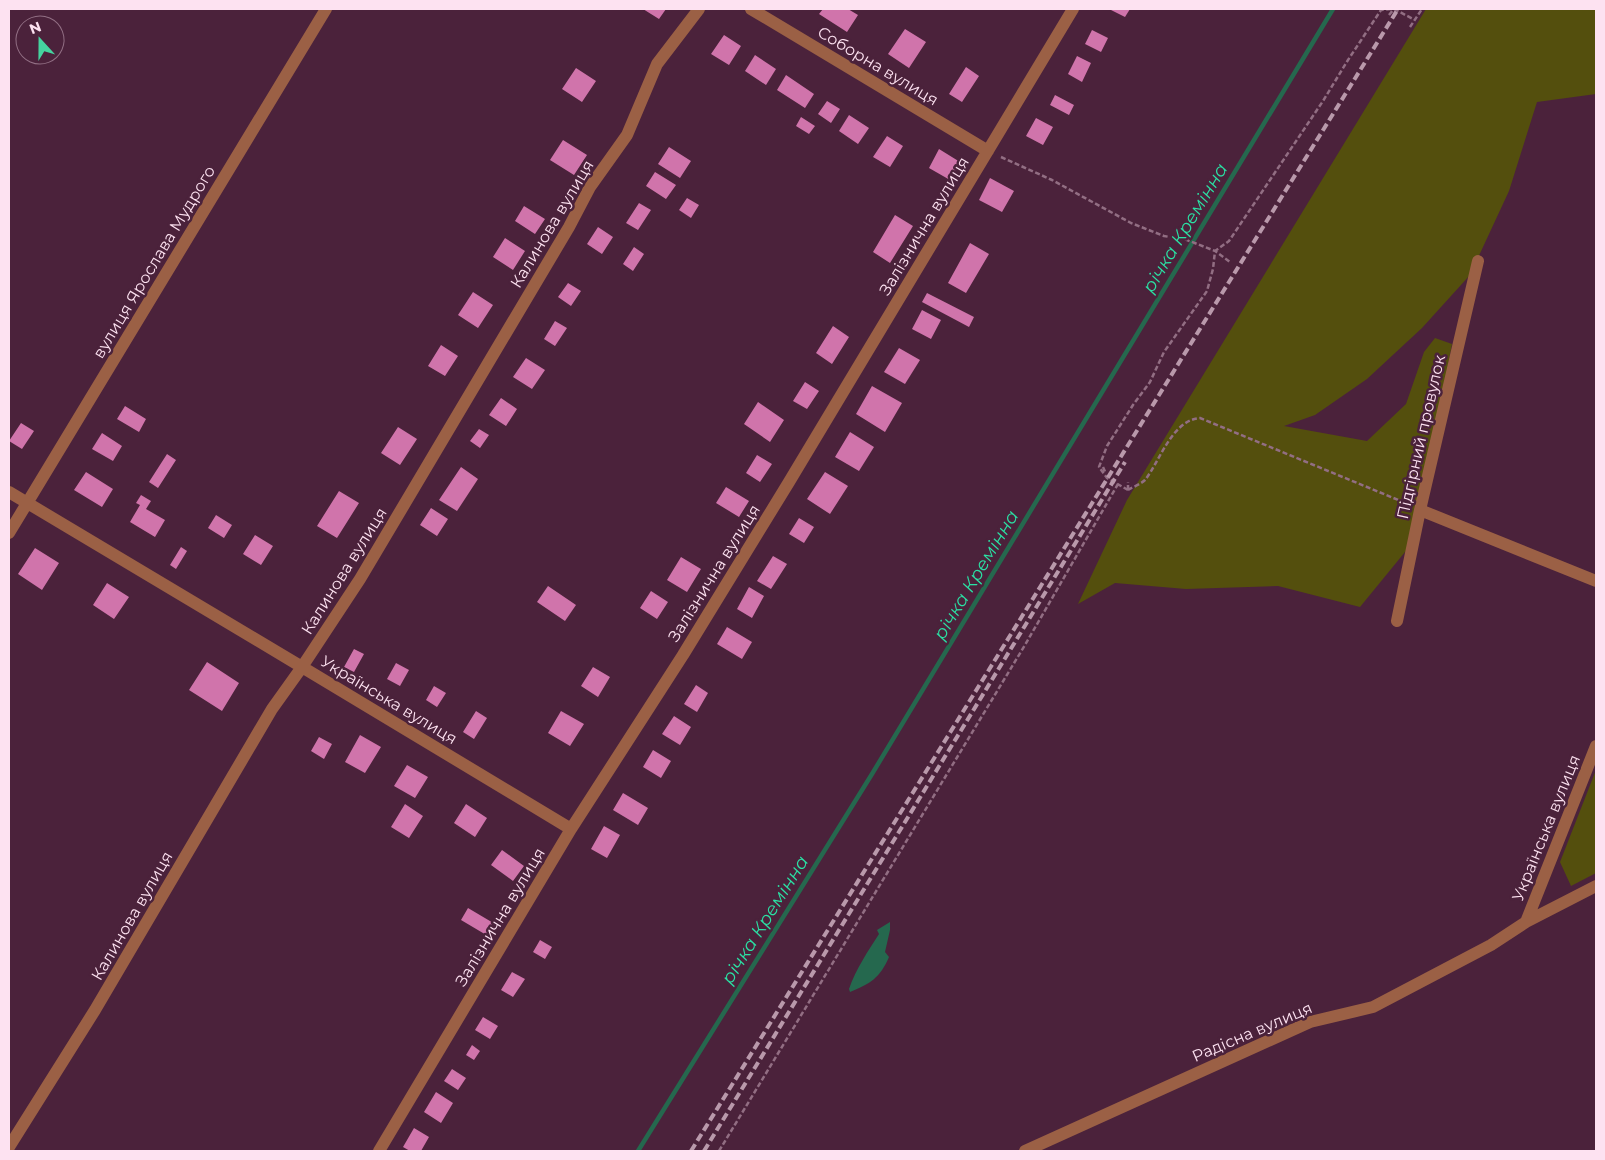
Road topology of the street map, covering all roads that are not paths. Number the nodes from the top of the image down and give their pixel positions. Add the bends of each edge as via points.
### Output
1 (326, 9) edge
2 (699, 9) edge
3 (751, 9) edge
4 (1072, 9) edge
5 (988, 151) junction
6 (1478, 261) dead end
7 (9, 492) edge
8 (27, 503) junction
9 (1420, 510) junction
10 (9, 533) edge
11 (1596, 581) edge
12 (1397, 620) dead end
13 (302, 667) junction
14 (1596, 746) edge
15 (571, 829) junction
16 (1596, 886) edge
17 (1526, 922) junction
18 (9, 1147) edge
19 (379, 1151) edge
20 (1025, 1151) edge

1 - 8 street, вулиця Ярослава Мудрого
2 - 13 street, Калинова вулиця via 656,64 627,135 590,187 366,570
3 - 5 street, Соборна вулиця
4 - 5 street, Залізнична вулиця
5 - 15 street, Залізнична вулиця via 784,491
6 - 9 street, Підгірний провулок
7 - 8 street, Українська вулиця
8 - 10 street, вулиця Ярослава Мудрого
8 - 13 street, Українська вулиця
9 - 11 street
9 - 12 street, Підгірний провулок
13 - 15 street, Українська вулиця
13 - 18 street, Калинова вулиця via 272,709 96,1010
14 - 17 street, Українська вулиця
15 - 19 street, Залізнична вулиця
16 - 17 street, Радісна вулиця
17 - 20 street, Радісна вулиця via 1490,945 1373,1007 1310,1022

